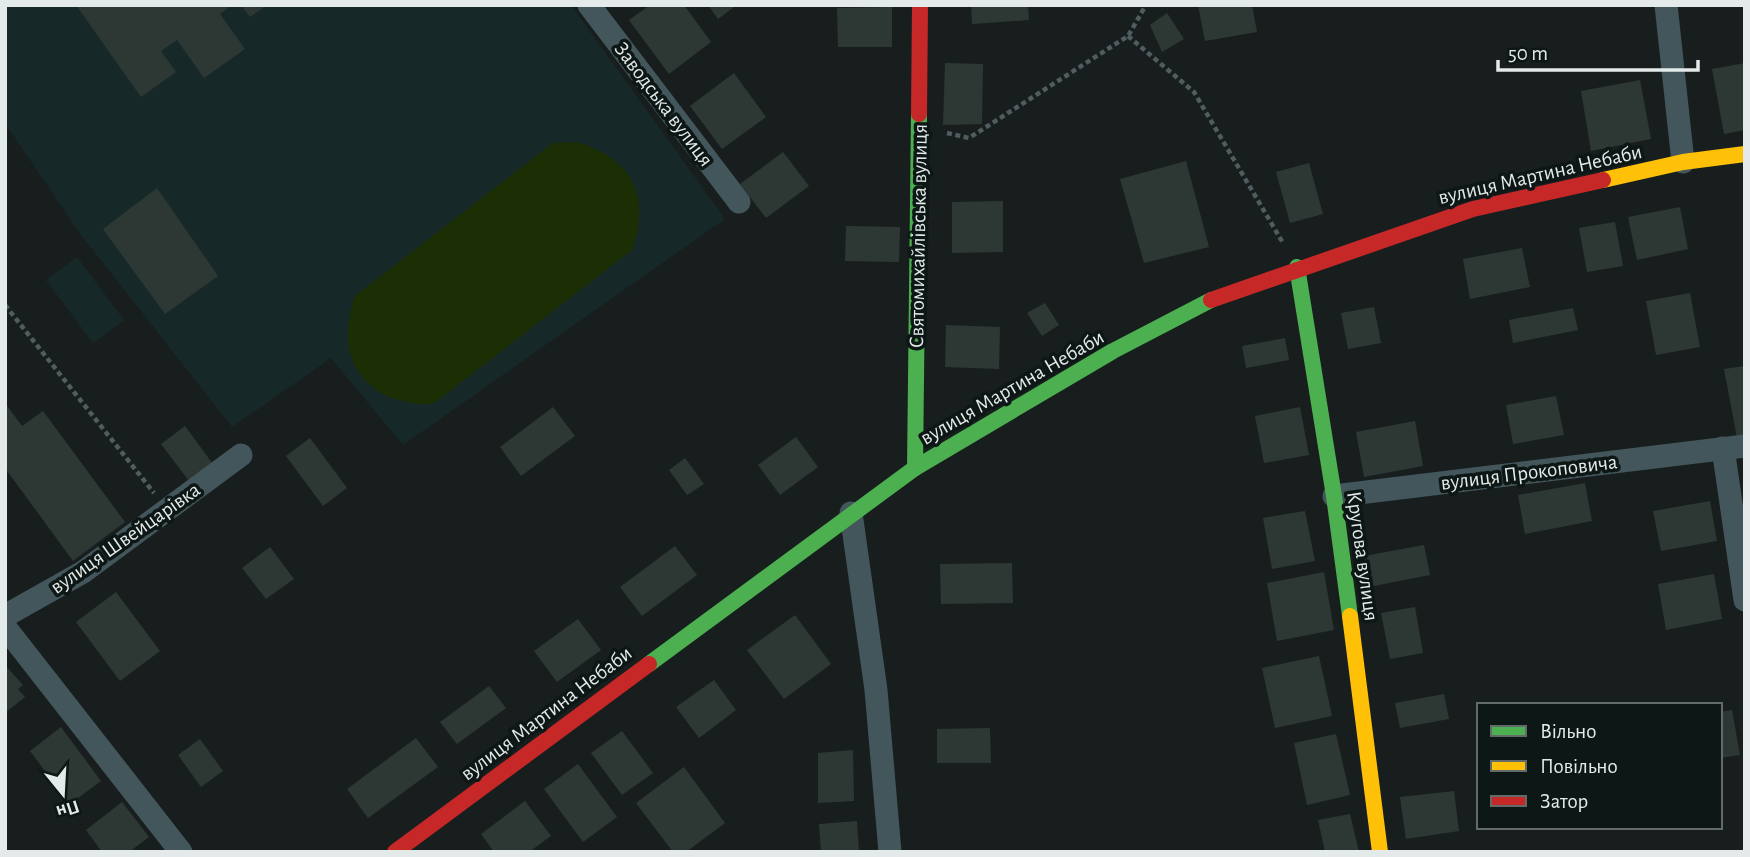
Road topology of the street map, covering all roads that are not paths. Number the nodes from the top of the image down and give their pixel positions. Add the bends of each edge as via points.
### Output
1 (589, 5) edge
2 (920, 5) edge
3 (1666, 5) edge
4 (1745, 154) edge
5 (1683, 162) junction
6 (740, 202) dead end
7 (1297, 267) junction
8 (1734, 447) edge
9 (241, 455) dead end
10 (915, 468) junction
11 (1334, 496) junction
12 (851, 513) junction
13 (1745, 600) edge
14 (5, 616) edge
15 (5, 627) edge
16 (181, 852) edge
17 (395, 852) edge
18 (890, 852) edge
19 (1380, 852) edge

1 - 6 street, Заводська вулиця
2 - 10 street, Святомихайлівська вулиця
3 - 5 street
4 - 5 street, вулиця Мартина Небаби
5 - 7 street, вулиця Мартина Небаби via 1473,209
7 - 10 street, вулиця Мартина Небаби via 1214,298 1113,351
7 - 11 street, Кругова вулиця
8 - 11 street, вулиця Прокоповича
8 - 13 street, вулиця Прокоповича
9 - 14 street, вулиця Швейцарівка via 83,572
10 - 12 street, вулиця Мартина Небаби
11 - 19 street, Кругова вулиця
12 - 17 street, вулиця Мартина Небаби
12 - 18 street via 876,690
15 - 16 street

